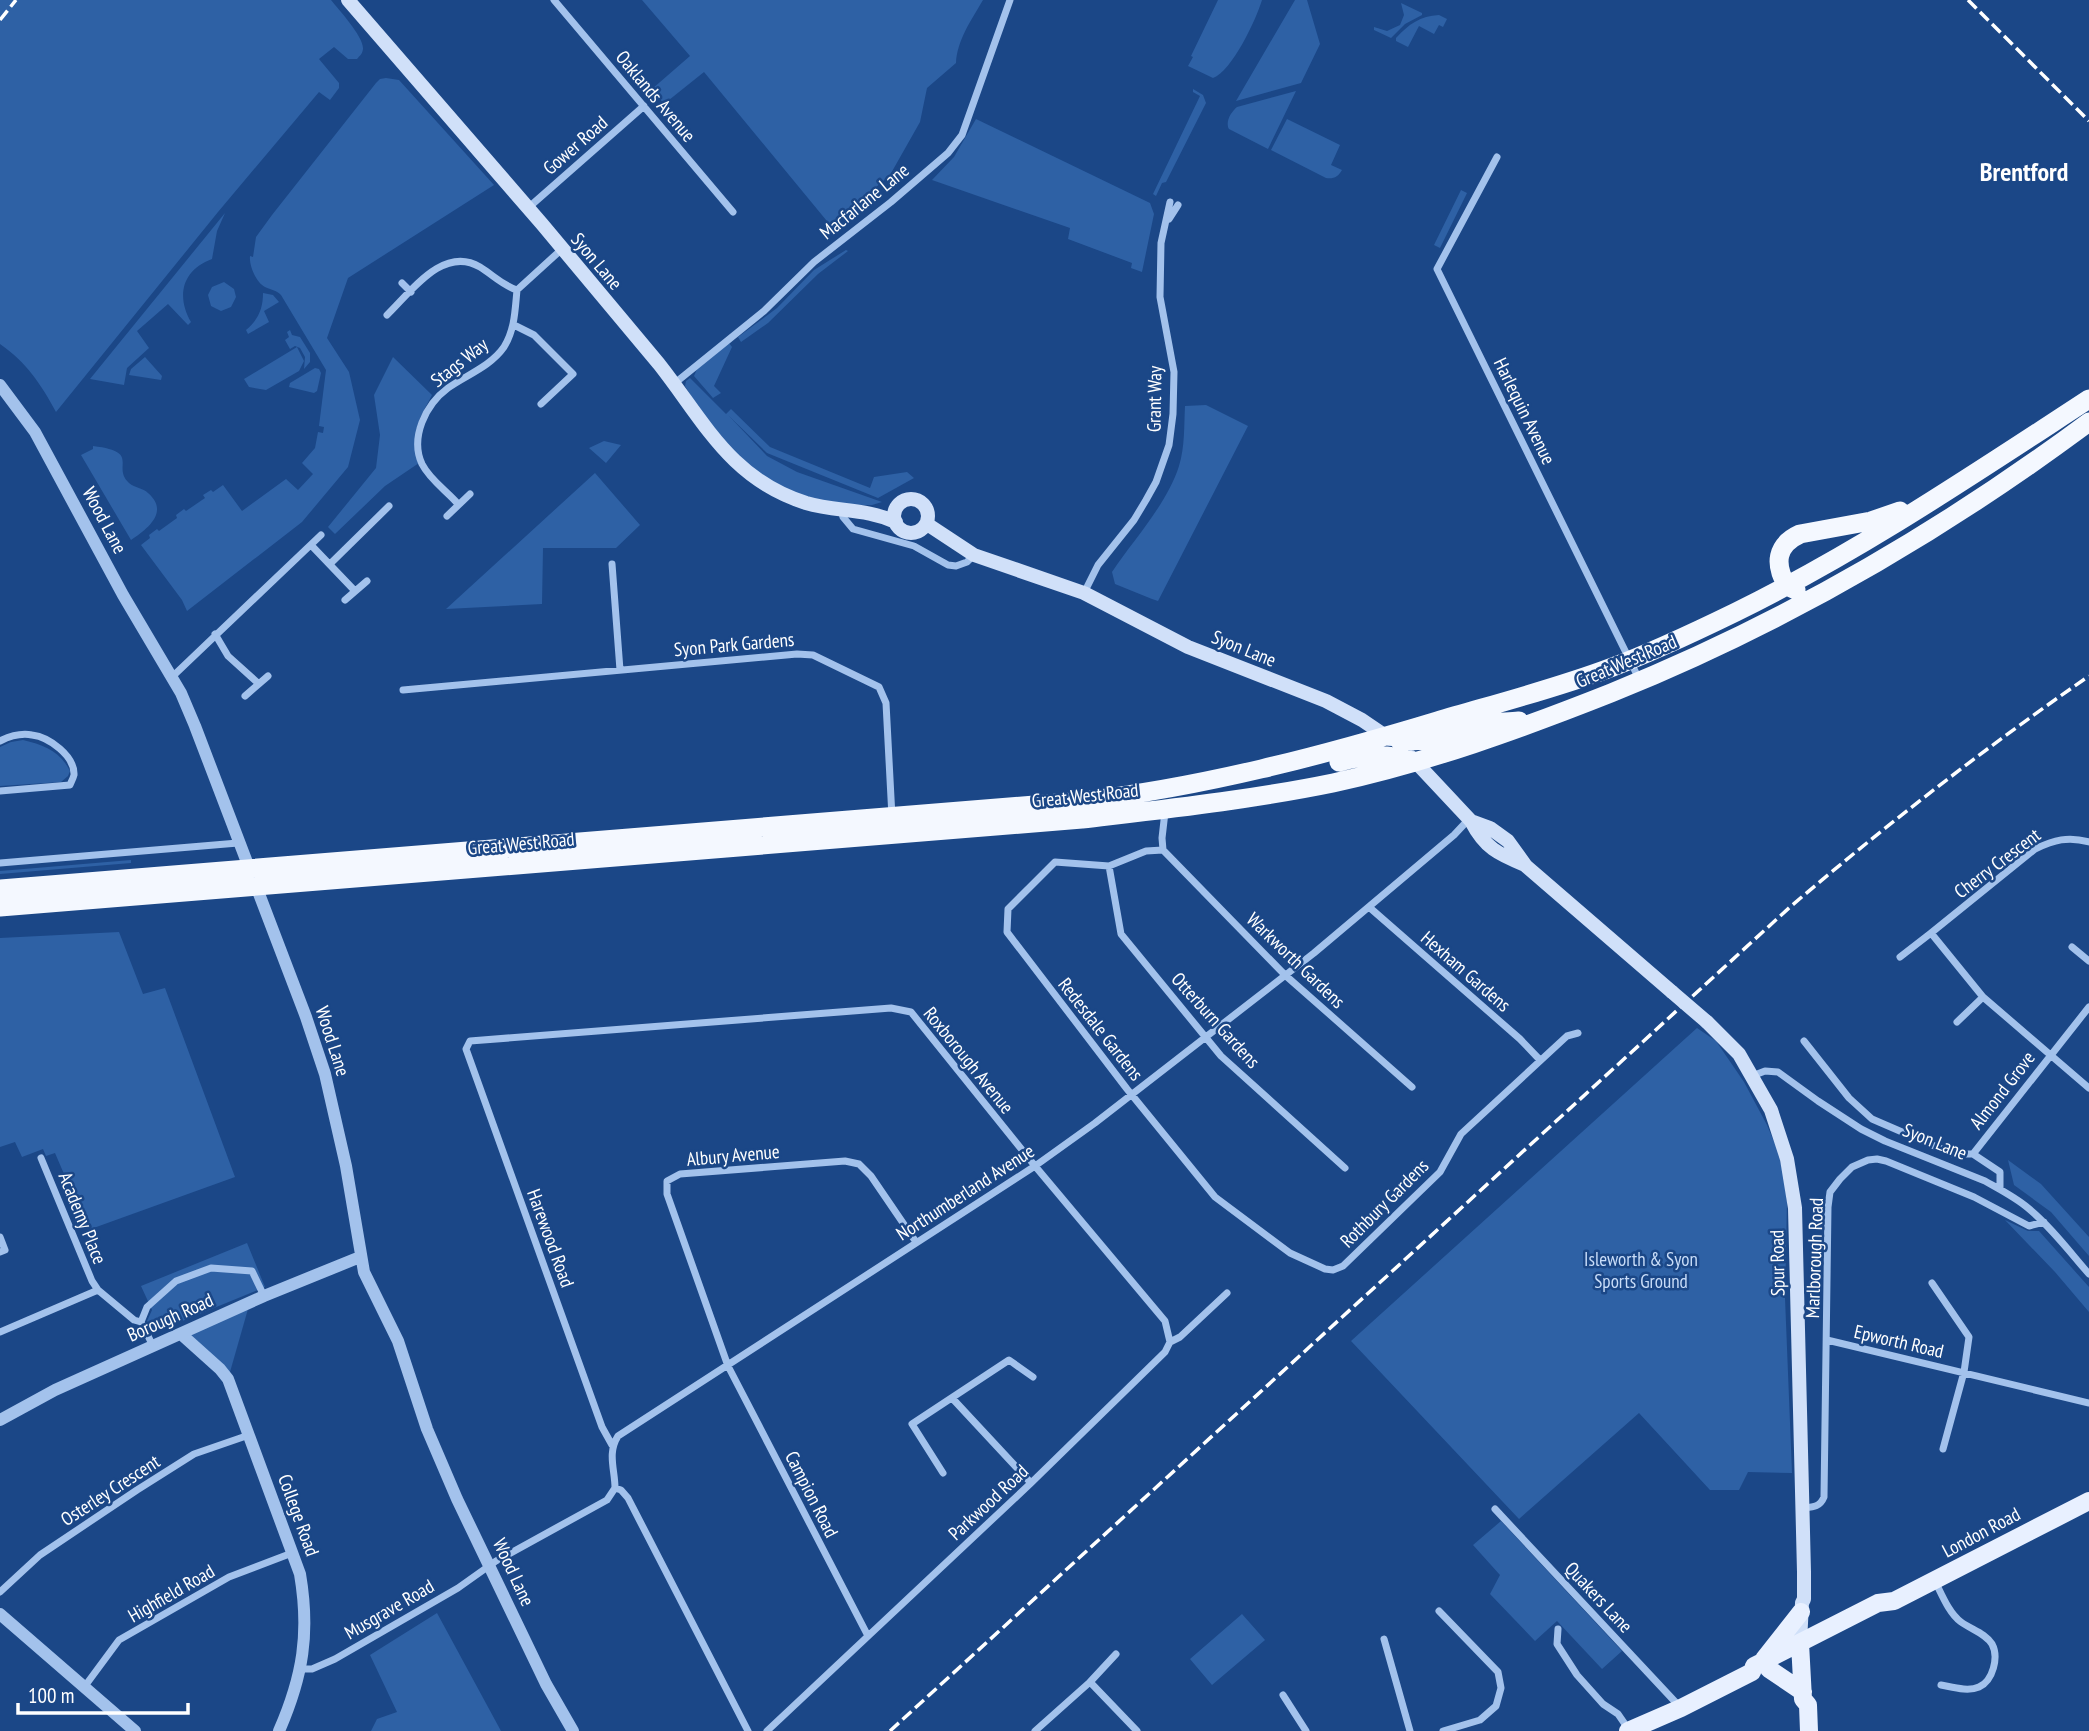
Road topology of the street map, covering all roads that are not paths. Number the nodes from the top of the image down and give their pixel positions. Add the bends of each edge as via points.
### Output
1 (348, 0) edge
2 (554, 0) edge
3 (1010, 0) edge
4 (644, 106) junction
5 (1497, 157) dead end
6 (1174, 204) dead end
7 (527, 208) junction
8 (733, 212) dead end
9 (562, 249) junction
10 (402, 283) dead end
11 (517, 290) junction
12 (411, 292) junction
13 (387, 315) dead end
14 (514, 325) junction
15 (675, 383) junction
16 (0, 385) edge
17 (2089, 399) edge
18 (541, 404) dead end
19 (2089, 422) edge
20 (470, 494) dead end
21 (1941, 495) junction
22 (458, 504) junction
23 (390, 506) dead end
24 (898, 506) junction
25 (841, 509) junction
26 (863, 511) junction
27 (447, 516) dead end
28 (896, 522) junction
29 (927, 524) junction
30 (321, 535) dead end
31 (311, 545) junction
32 (974, 555) junction
33 (331, 563) junction
34 (612, 564) dead end
35 (367, 581) dead end
36 (1787, 586) junction
37 (1835, 588) junction
38 (355, 591) junction
39 (1084, 593) junction
40 (345, 600) dead end
41 (215, 635) junction
42 (1630, 660) junction
43 (620, 670) junction
44 (268, 676) dead end
45 (172, 677) junction
46 (1640, 681) junction
47 (258, 684) junction
48 (403, 690) dead end
49 (245, 696) dead end
50 (1545, 719) junction
51 (1386, 736) junction
52 (0, 741) edge
53 (1417, 762) junction
54 (1252, 770) junction
55 (0, 791) edge
56 (1166, 809) junction
57 (892, 817) junction
58 (1470, 820) junction
59 (2089, 842) edge
60 (238, 843) junction
61 (1163, 850) junction
62 (0, 863) edge
63 (1109, 866) junction
64 (248, 868) junction
65 (256, 887) junction
66 (0, 889) edge
67 (0, 907) edge
68 (1369, 907) junction
69 (1931, 933) junction
70 (2072, 947) dead end
71 (1900, 957) dead end
72 (2089, 961) edge
73 (1285, 975) junction
74 (1654, 976) joint
75 (1983, 997) junction
76 (2089, 1007) edge
77 (1957, 1022) dead end
78 (1578, 1033) dead end
79 (1205, 1036) junction
80 (470, 1041) joint
81 (1804, 1041) dead end
82 (2050, 1054) junction
83 (1540, 1060) junction
84 (1751, 1076) junction
85 (1412, 1087) dead end
86 (2089, 1087) edge
87 (1132, 1094) junction
88 (1973, 1154) junction
89 (41, 1157) dead end
90 (1035, 1166) junction
91 (1345, 1168) dead end
92 (2000, 1189) junction
93 (2044, 1222) junction
94 (0, 1237) edge
95 (916, 1242) junction
96 (0, 1252) edge
97 (360, 1257) junction
98 (1325, 1269) joint
99 (2089, 1274) edge
100 (1932, 1283) dead end
101 (98, 1290) junction
102 (1227, 1293) dead end
103 (264, 1296) junction
104 (141, 1322) junction
105 (0, 1332) edge
106 (181, 1335) junction
107 (1828, 1340) junction
108 (1170, 1342) junction
109 (153, 1346) junction
110 (728, 1366) junction
111 (1964, 1372) junction
112 (1033, 1377) dead end
113 (952, 1398) junction
114 (2089, 1403) edge
115 (0, 1420) edge
116 (249, 1435) junction
117 (612, 1445) junction
118 (1943, 1449) dead end
119 (943, 1473) dead end
120 (1031, 1483) junction
121 (615, 1488) junction
122 (2089, 1502) edge
123 (1802, 1508) junction
124 (1495, 1509) dead end
125 (292, 1553) junction
126 (489, 1567) junction
127 (1935, 1580) junction
128 (0, 1592) edge
129 (1803, 1606) junction
130 (1438, 1611) dead end
131 (0, 1614) edge
132 (1558, 1629) dead end
133 (867, 1636) junction
134 (1384, 1639) dead end
135 (1806, 1646) junction
136 (1116, 1654) dead end
137 (1761, 1667) junction
138 (300, 1669) junction
139 (1090, 1682) junction
140 (1941, 1685) dead end
141 (85, 1686) junction
142 (1283, 1695) dead end
143 (1805, 1699) junction
144 (1681, 1708) junction
145 (135, 1731) edge
146 (279, 1731) edge
147 (573, 1731) edge
148 (748, 1731) edge
149 (767, 1731) edge
150 (1035, 1731) edge
151 (1137, 1731) edge
152 (1306, 1731) edge
153 (1410, 1731) edge
154 (1443, 1731) edge
155 (1629, 1731) edge
156 (1809, 1731) edge

1 - 7 main road, Syon Lane
2 - 4 street, Oaklands Avenue
3 - 15 street, Macfarlane Lane via 962,135 948,153
4 - 7 street, Gower Road
4 - 8 street, Oaklands Avenue
5 - 42 street, Harlequin Avenue via 1437,269
6 - 39 street, Grant Way via 1161,243 1160,297 1174,372 1169,444 1146,500 1098,565
7 - 9 main road, Syon Lane
9 - 11 street
9 - 15 main road, Syon Lane
10 - 12 street
11 - 12 street via 464,260 447,262 432,271
11 - 14 street, Stags Way
12 - 13 street
14 - 18 street via 534,334 573,374
14 - 22 street, Stags Way via 503,348 489,363 446,389 421,425 417,440 423,466
15 - 25 main road, Syon Lane via 705,427 748,473 798,500
16 - 45 street, Wood Lane via 35,432
17 - 21 highway, Great West Road
19 - 37 highway, Great West Road via 1952,516
20 - 22 street
21 - 36 highway, Great West Road
21 - 36 highway via 1871,520 1790,539 1779,562
22 - 27 street
23 - 33 street
24 - 26 main road, Syon Lane
24 - 28 main road
24 - 29 main road via 908,500 923,504
25 - 26 main road, Syon Lane
25 - 32 street via 853,529 914,546 948,565 967,562
26 - 28 main road, Syon Lane
28 - 29 main road via 908,533
29 - 32 main road, Syon Lane
30 - 31 street
31 - 33 street
31 - 41 street
32 - 39 main road, Syon Lane
33 - 38 street
34 - 43 street
35 - 38 street
36 - 37 highway via 1804,591
36 - 42 highway, Great West Road
37 - 46 highway, Great West Road
38 - 40 street
39 - 51 main road, Syon Lane via 1188,646 1326,701
41 - 45 street
41 - 47 street via 228,656
42 - 46 street, Harlequin Avenue
42 - 51 highway, Great West Road
43 - 48 street, Syon Park Gardens
43 - 57 street, Syon Park Gardens via 813,655 878,687 886,703
44 - 47 street
45 - 60 street, Wood Lane via 200,737
46 - 50 highway, Great West Road
47 - 49 street
50 - 51 highway via 1491,723 1431,738
50 - 53 highway, Great West Road
51 - 53 main road, Syon Lane
51 - 54 highway, Great West Road
52 - 55 street via 32,734 47,740 64,752 74,775 70,785
53 - 54 highway via 1380,755 1308,770
53 - 56 highway, Great West Road via 1332,783
53 - 58 main road, Syon Lane
54 - 57 highway, Great West Road via 1138,794
56 - 61 street
56 - 65 highway, Great West Road
57 - 64 highway, Great West Road
58 - 68 street, Northumberland Avenue
58 - 74 main road, Syon Lane via 1485,843 1526,866
59 - 69 street, Cherry Crescent via 2055,839 2035,849
60 - 62 street
60 - 64 street, Wood Lane
61 - 63 street, Redesdale Gardens via 1146,850
61 - 73 street, Warkworth Gardens
63 - 79 street, Otterburn Gardens via 1121,934
63 - 87 street, Redesdale Gardens via 1055,862 1008,909 1007,932
64 - 65 street, Wood Lane
64 - 66 highway, Great West Road
65 - 67 highway, Great West Road
65 - 97 street, Wood Lane via 325,1074
68 - 73 street, Northumberland Avenue
68 - 83 street, Hexham Gardens
69 - 71 street, Cherry Crescent
69 - 75 street
70 - 72 street
73 - 79 street, Northumberland Avenue
73 - 85 street, Warkworth Gardens
74 - 84 main road, Spur Road, bridge via 1739,1054
75 - 77 street
75 - 82 street
76 - 82 street, Almond Grove
78 - 83 street, Rothbury Gardens via 1567,1036
79 - 87 street, Northumberland Avenue
79 - 91 street, Otterburn Gardens via 1221,1056
80 - 90 street, Roxborough Avenue via 891,1008 911,1012
80 - 117 street, Harewood Road via 466,1049
81 - 88 street via 1849,1098 1872,1119 1953,1154
82 - 86 street
82 - 88 street, Almond Grove
83 - 98 street, Rothbury Gardens via 1461,1134 1440,1172 1343,1266
84 - 92 street, Syon Lane via 1778,1072 1861,1129
84 - 123 main road, Spur Road via 1775,1122 1795,1208
87 - 90 street, Northumberland Avenue
87 - 98 street, Redesdale Gardens via 1215,1197 1290,1253
88 - 92 street, Almond Grove via 2000,1172
89 - 101 street, Academy Place
90 - 95 street, Northumberland Avenue
90 - 108 street, Roxborough Avenue via 1165,1321
92 - 93 street, Syon Lane
93 - 99 street, Syon Lane
93 - 107 street, Marlborough Road via 2029,1226 1974,1197 1886,1161 1868,1160 1852,1167 1830,1192
94 - 96 street via 5,1250
95 - 110 street, Northumberland Avenue
95 - 110 street, Albury Avenue via 859,1164 845,1161 680,1174 667,1181 667,1194
97 - 103 street, Borough Road
97 - 126 street, Wood Lane via 398,1341 432,1441
100 - 111 street, Epworth Road via 1969,1337
101 - 104 street, Academy Place
101 - 105 street, Academy Place
102 - 108 street, Parkwood Road
103 - 104 street via 252,1271 211,1268 176,1281 147,1307
103 - 106 street, Borough Road
104 - 109 street, Academy Place
106 - 109 street, Borough Road
106 - 116 street, College Road via 228,1379
107 - 111 street, Epworth Road
107 - 123 street, Marlborough Road via 1824,1497 1816,1506
108 - 120 street, Parkwood Road
109 - 115 street, Borough Road
110 - 117 street, Northumberland Avenue via 628,1429
110 - 133 street, Campion Road
111 - 114 street, Epworth Road
111 - 118 street, Epworth Road
112 - 113 street via 1009,1360
113 - 119 street via 912,1424
113 - 120 street
116 - 125 street, College Road
116 - 128 street, Osterley Crescent via 194,1454 40,1555
117 - 121 street
120 - 133 street, Parkwood Road
121 - 126 street via 607,1500
121 - 148 street via 628,1499
122 - 127 main road, London Road
123 - 129 main road, Spur Road
124 - 144 street, Quakers Lane
125 - 138 street, College Road via 304,1600 306,1634
125 - 141 street, Highfield Road via 229,1577 119,1640
126 - 138 street, Musgrave Road via 335,1659 312,1670
126 - 147 street, Wood Lane
127 - 135 main road, London Road via 1894,1601 1878,1603
127 - 140 street via 1953,1615 1993,1646 1995,1662 1990,1677 1979,1687
129 - 135 main road, Spur Road
129 - 137 main road
130 - 154 street via 1498,1672 1501,1688 1496,1706 1480,1720
131 - 141 street
132 - 155 street via 1557,1644 1577,1675 1618,1714
133 - 149 street, Parkwood Road
134 - 153 street
135 - 137 main road, London Road
135 - 143 main road
136 - 139 street
137 - 143 main road
137 - 144 main road, London Road
138 - 146 street, College Road
139 - 150 street
139 - 151 street
141 - 145 street
142 - 152 street
143 - 156 main road
144 - 155 main road, London Road

